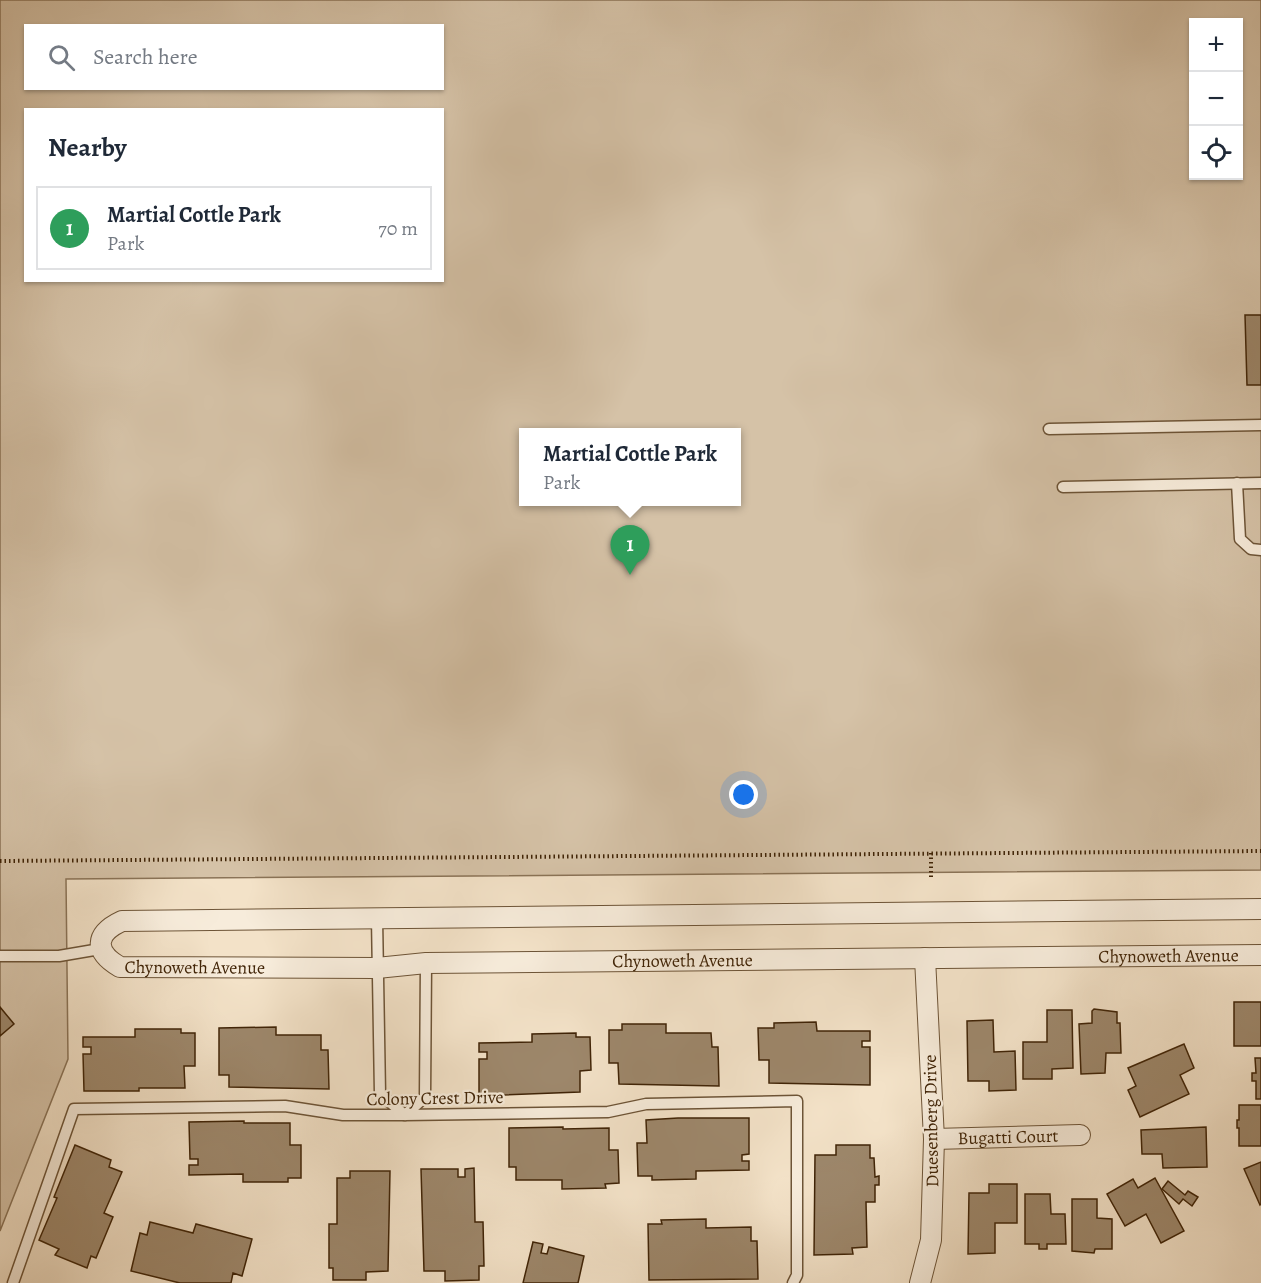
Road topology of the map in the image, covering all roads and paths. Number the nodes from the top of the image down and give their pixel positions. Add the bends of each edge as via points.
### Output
1 (1261, 425) edge
2 (1049, 429) dead end
3 (1237, 483) junction
4 (1261, 483) edge
5 (1063, 487) dead end
6 (1261, 550) edge
7 (1261, 850) edge
8 (931, 853) junction
9 (0, 861) edge
10 (931, 877) dead end
11 (1261, 909) edge
12 (377, 918) junction
13 (100, 950) junction
14 (1261, 955) edge
15 (0, 956) edge
16 (925, 958) junction
17 (426, 963) junction
18 (377, 968) junction
19 (405, 1115) junction
20 (1080, 1135) dead end
21 (934, 1139) junction
22 (15, 1282) edge
23 (793, 1283) edge
24 (920, 1283) edge

1 - 2 lane
3 - 4 lane
3 - 5 lane
3 - 6 lane via 1240,539 1251,549
7 - 8 path
8 - 9 path
8 - 10 path
11 - 12 street, Chynoweth Avenue
12 - 13 street, Chynoweth Avenue via 122,921 108,927
12 - 18 lane
13 - 15 lane via 59,956
13 - 18 street, Chynoweth Avenue via 120,967
14 - 16 street, Chynoweth Avenue
16 - 17 street, Chynoweth Avenue
16 - 21 street, Duesenberg Drive
17 - 18 street, Chynoweth Avenue
17 - 19 lane via 425,1097
18 - 19 lane via 380,1094
19 - 22 lane, Colony Crest Drive via 343,1115 285,1106 74,1109
19 - 23 lane, Colony Crest Drive via 608,1112 646,1104 796,1101
20 - 21 street, Bugatti Court
21 - 24 street, Duesenberg Drive via 931,1240

